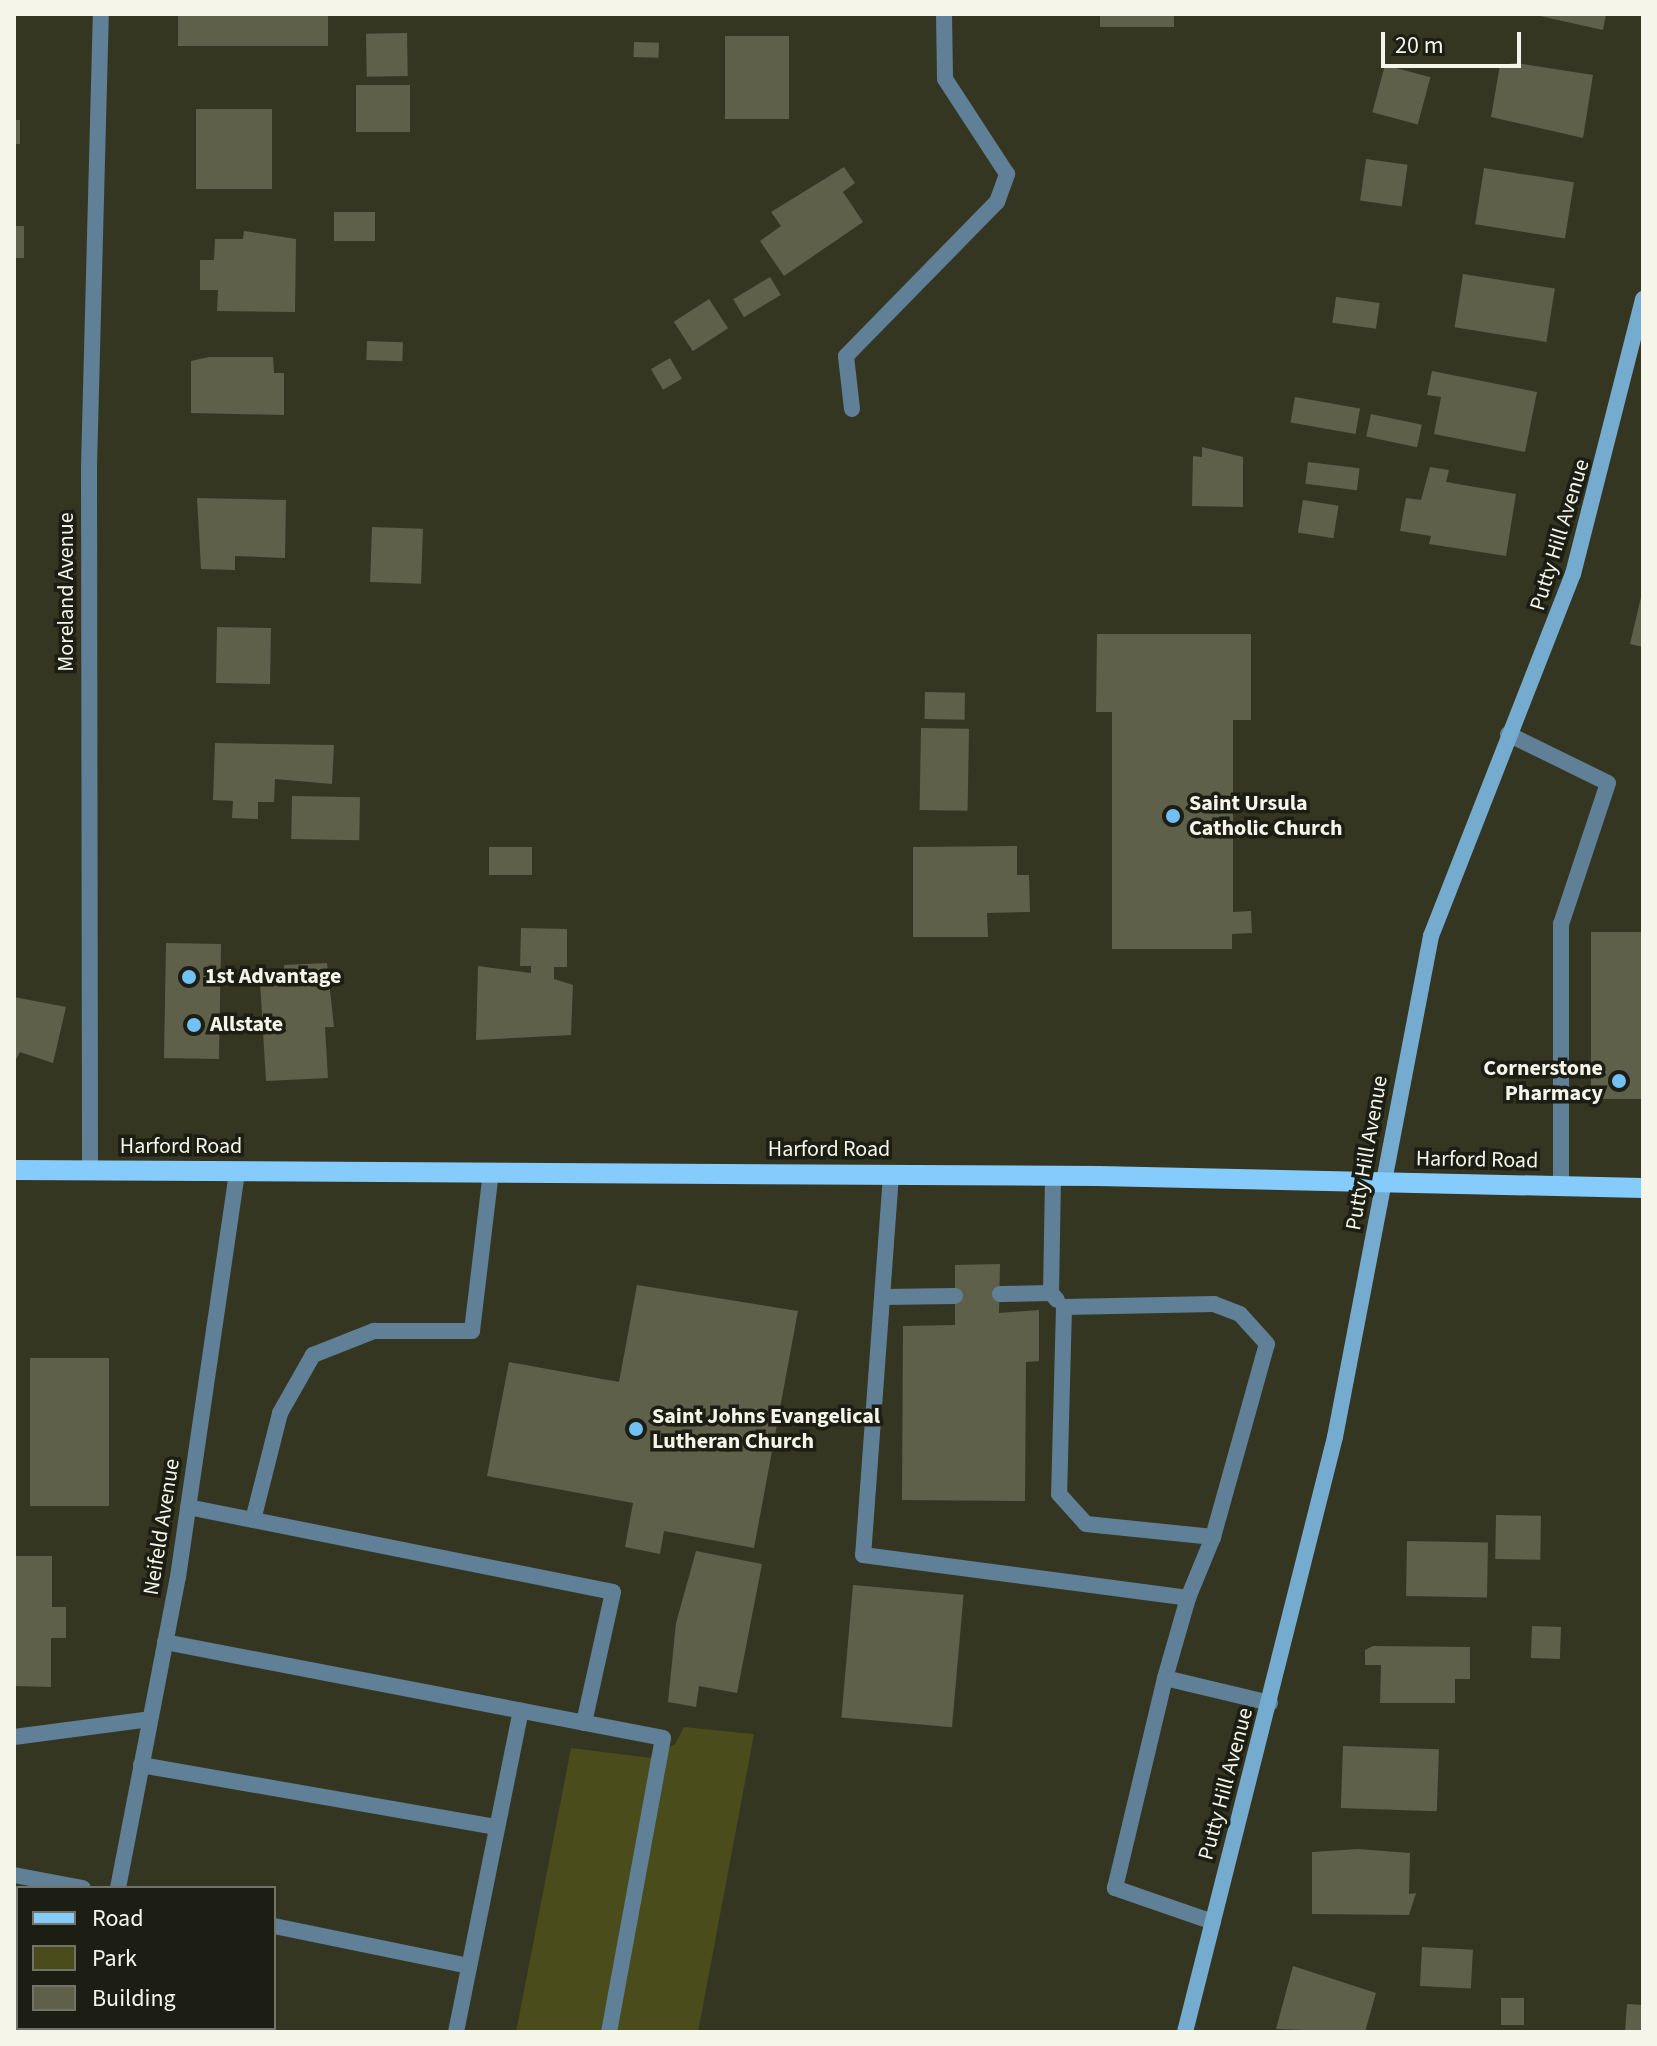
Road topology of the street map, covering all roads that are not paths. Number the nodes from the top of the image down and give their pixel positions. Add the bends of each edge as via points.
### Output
1 (101, 14) edge
2 (944, 14) edge
3 (1643, 299) edge
4 (852, 409) dead end
5 (1508, 734) junction
6 (14, 1170) edge
7 (90, 1171) junction
8 (237, 1171) junction
9 (491, 1172) junction
10 (891, 1175) junction
11 (1053, 1176) junction
12 (1385, 1182) junction
13 (1561, 1186) junction
14 (1643, 1188) edge
15 (1051, 1293) junction
16 (1000, 1294) dead end
17 (955, 1296) dead end
18 (884, 1297) junction
19 (1064, 1307) junction
20 (188, 1507) junction
21 (253, 1520) junction
22 (1213, 1537) junction
23 (1188, 1598) junction
24 (165, 1642) junction
25 (1165, 1678) junction
26 (1270, 1703) junction
27 (521, 1711) junction
28 (150, 1719) junction
29 (584, 1723) junction
30 (14, 1737) edge
31 (141, 1765) junction
32 (497, 1827) junction
33 (14, 1875) edge
34 (72, 1886) edge
35 (118, 1886) edge
36 (1213, 1922) junction
37 (276, 1926) edge
38 (469, 1966) junction
39 (456, 2032) edge
40 (609, 2032) edge
41 (1185, 2032) edge

1 - 7 street, Moreland Avenue via 89,466
2 - 4 street via 945,79 1007,174 997,202 846,356
3 - 5 main road, Putty Hill Avenue via 1596,502 1552,637
5 - 12 main road, Putty Hill Avenue via 1431,936
5 - 13 street via 1608,783 1561,924
6 - 7 main road, Harford Road
7 - 8 main road, Harford Road
8 - 9 main road, Harford Road
8 - 20 street, Neifeld Avenue
9 - 10 main road, Harford Road
9 - 21 street via 472,1331 374,1331 313,1355 280,1413
10 - 11 main road, Harford Road
10 - 18 street
11 - 12 main road, Harford Road
11 - 15 street
12 - 13 main road, Harford Road
12 - 26 main road, Putty Hill Avenue via 1335,1437
13 - 14 main road, Harford Road
15 - 16 street
15 - 19 street
17 - 18 street
18 - 23 street via 863,1555
19 - 22 street via 1065,1503 1086,1524
19 - 22 street via 1214,1304 1240,1314 1267,1344
20 - 21 street
20 - 24 street, Neifeld Avenue
21 - 29 street via 613,1592
22 - 23 street
23 - 25 street
24 - 27 street
24 - 28 street, Neifeld Avenue
25 - 26 street
25 - 36 street via 1115,1888
26 - 36 main road, Putty Hill Avenue
27 - 29 street
27 - 32 street
28 - 30 street
28 - 31 street, Neifeld Avenue
29 - 40 street via 663,1738
31 - 32 street
31 - 35 street, Neifeld Avenue
32 - 38 street
33 - 34 street
36 - 41 main road, Putty Hill Avenue
37 - 38 street
38 - 39 street

